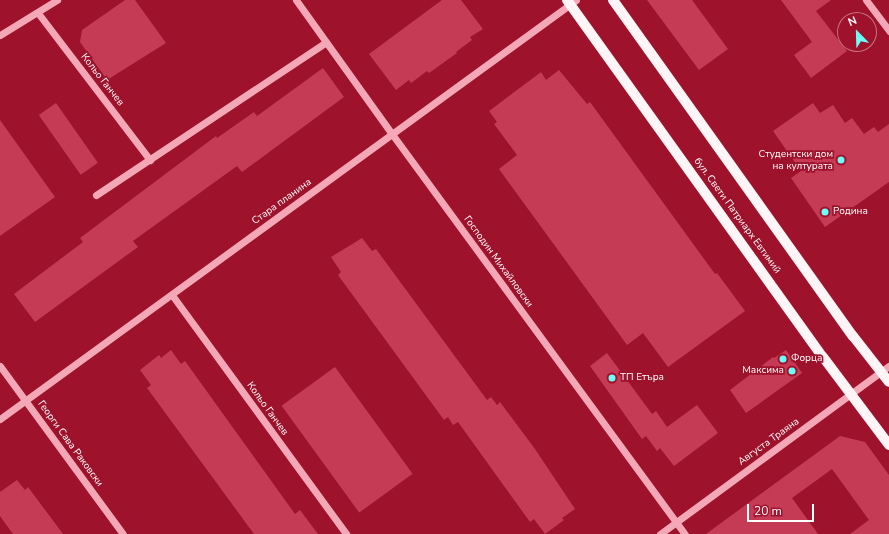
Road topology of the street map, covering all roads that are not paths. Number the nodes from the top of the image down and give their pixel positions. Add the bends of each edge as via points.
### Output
1 (57, 0) edge
2 (296, 0) edge
3 (613, 0) edge
4 (866, 0) edge
5 (571, 2) edge
6 (38, 13) junction
7 (889, 31) edge
8 (0, 35) edge
9 (326, 42) junction
10 (392, 134) junction
11 (150, 160) junction
12 (96, 195) dead end
13 (172, 295) junction
14 (0, 366) edge
15 (885, 369) edge
16 (889, 382) edge
17 (851, 394) junction
18 (26, 401) junction
19 (0, 419) edge
20 (889, 445) edge
21 (677, 522) junction
22 (123, 534) edge
23 (346, 534) edge
24 (660, 534) edge
25 (685, 534) edge

1 - 6 street
2 - 9 street, Господин Михайловски
3 - 15 main road via 853,336
4 - 7 street
5 - 10 street, Стара планина
5 - 17 main road, бул. Свети Патриарх Евтимий
6 - 8 street
6 - 11 street, Кольо Ганчев
9 - 10 street, Господин Михайловски
9 - 11 street
10 - 13 street, Стара планина
10 - 21 street, Господин Михайловски
11 - 12 street
13 - 18 street, Стара планина
13 - 23 street, Кольо Ганчев
14 - 18 street, Георги Сава Раковски
15 - 16 main road
15 - 17 street, Августа Траяна
17 - 20 main road, бул. Свети Патриарх Евтимий
17 - 21 street, Августа Траяна
18 - 19 street, Стара планина
18 - 22 street, Георги Сава Раковски
21 - 24 street, Августа Траяна
21 - 25 street, Господин Михайловски

